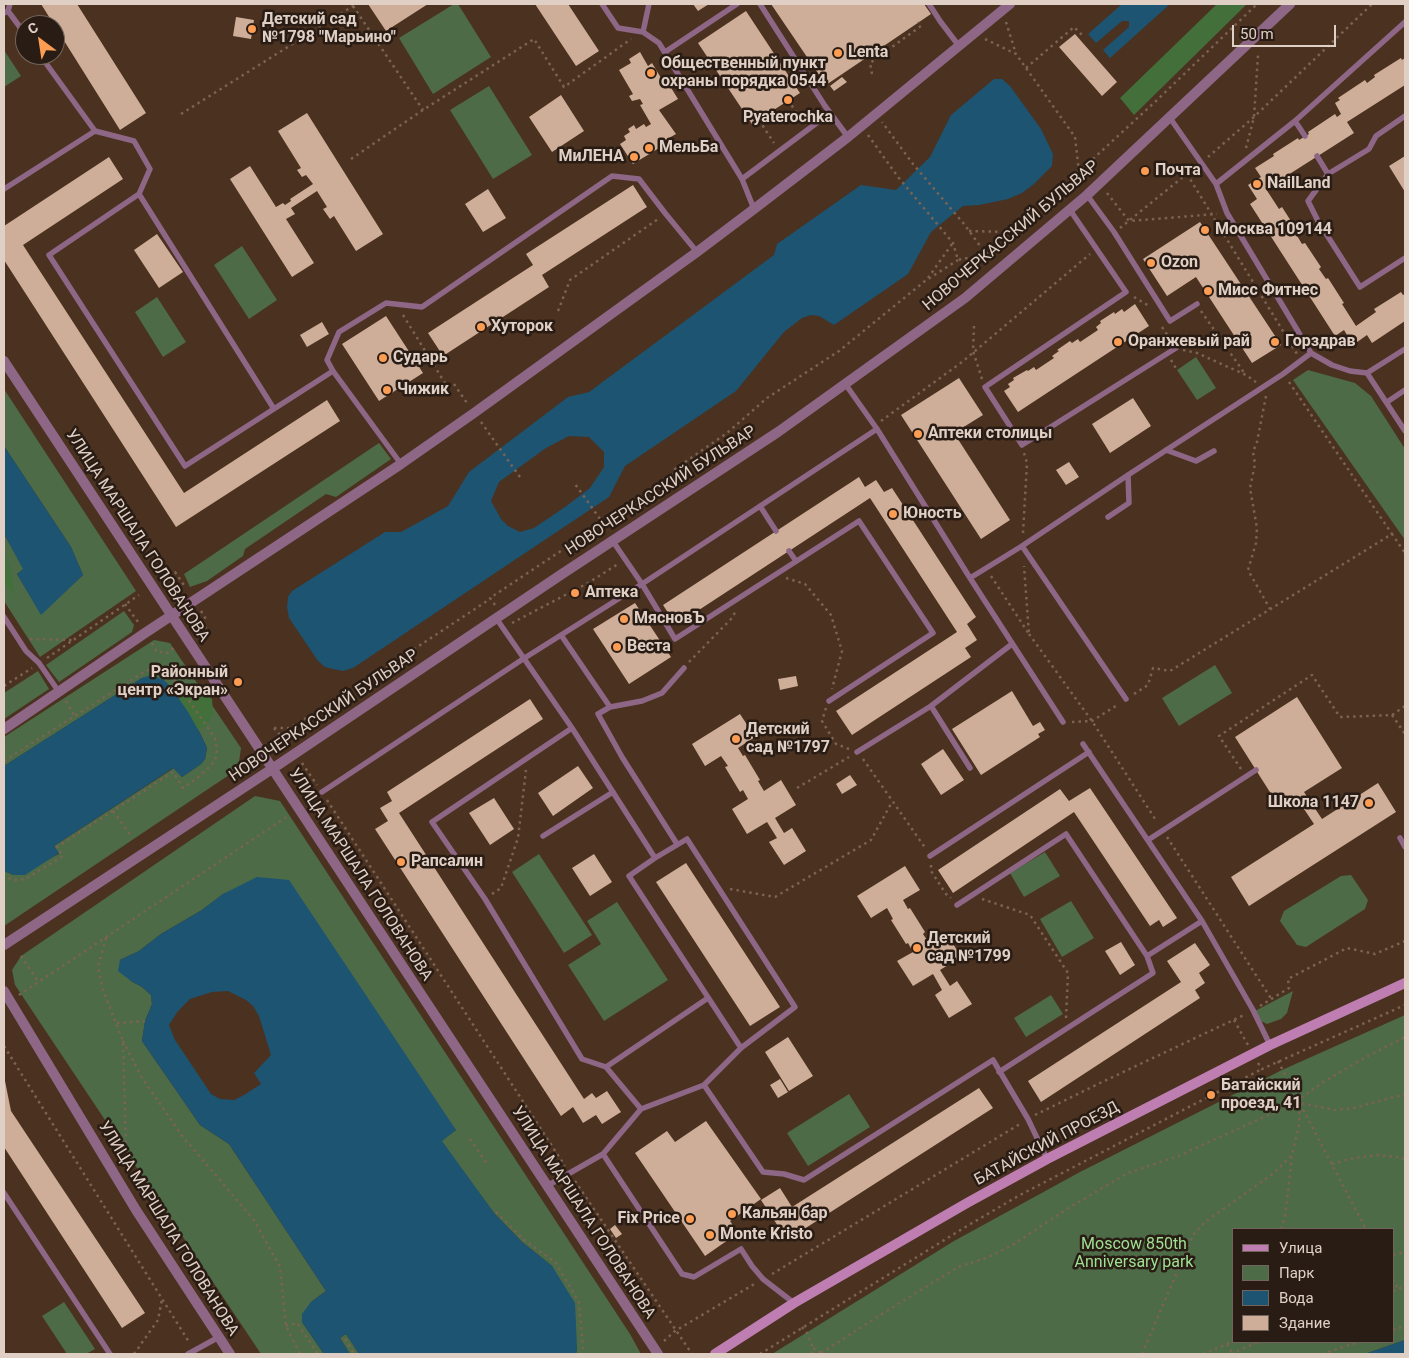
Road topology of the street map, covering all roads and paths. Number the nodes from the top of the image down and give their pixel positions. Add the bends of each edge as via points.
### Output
1 (10, 4) edge
2 (602, 4) edge
3 (649, 4) edge
4 (738, 4) edge
5 (760, 4) edge
6 (929, 4) edge
7 (1257, 4) edge
8 (1290, 4) edge
9 (1372, 4) edge
10 (352, 5) edge
11 (1006, 7) edge
12 (6, 12) edge
13 (15, 22) edge
14 (918, 22) dead end
15 (1405, 22) edge
16 (643, 32) junction
17 (974, 34) junction
18 (1082, 35) dead end
19 (959, 46) junction
20 (665, 52) junction
21 (1016, 54) junction
22 (1258, 55) dead end
23 (47, 65) edge
24 (1026, 68) junction
25 (872, 74) dead end
26 (788, 100) dead end
27 (422, 110) junction
28 (830, 113) junction
29 (181, 114) dead end
30 (876, 114) junction
31 (1405, 116) edge
32 (1254, 117) junction
33 (1170, 118) junction
34 (759, 120) dead end
35 (1295, 121) junction
36 (803, 122) dead end
37 (861, 126) junction
38 (95, 131) junction
39 (1305, 136) dead end
40 (848, 137) junction
41 (774, 143) dead end
42 (1317, 156) dead end
43 (351, 159) dead end
44 (1201, 163) junction
45 (1242, 164) junction
46 (1079, 172) junction
47 (1187, 174) junction
48 (1328, 174) junction
49 (742, 179) junction
50 (1098, 184) junction
51 (1216, 184) junction
52 (4, 188) edge
53 (140, 194) junction
54 (1087, 195) junction
55 (754, 209) junction
56 (1070, 210) junction
57 (665, 213) junction
58 (1227, 213) junction
59 (1212, 214) junction
60 (1129, 221) junction
61 (969, 231) junction
62 (1012, 232) junction
63 (1114, 232) junction
64 (953, 243) junction
65 (1096, 249) junction
66 (697, 252) junction
67 (986, 254) junction
68 (1405, 258) edge
69 (958, 260) junction
70 (925, 281) junction
71 (1126, 292) junction
72 (396, 304) junction
73 (1197, 304) joint
74 (558, 312) dead end
75 (1153, 313) dead end
76 (1158, 320) dead end
77 (974, 326) dead end
78 (1176, 348) junction
79 (1405, 349) edge
80 (973, 351) junction
81 (1311, 352) junction
82 (1301, 360) junction
83 (4, 361) edge
84 (333, 371) junction
85 (1367, 373) junction
86 (1283, 374) junction
87 (1246, 375) junction
88 (1270, 382) junction
89 (454, 384) dead end
90 (846, 385) junction
91 (1263, 386) junction
92 (985, 387) junction
93 (448, 388) dead end
94 (1405, 390) edge
95 (1387, 402) junction
96 (468, 405) dead end
97 (274, 409) junction
98 (478, 419) dead end
99 (875, 427) junction
100 (1405, 431) edge
101 (1022, 445) junction
102 (1166, 450) junction
103 (1214, 451) dead end
104 (401, 464) junction
105 (1128, 475) junction
106 (522, 480) dead end
107 (575, 484) dead end
108 (760, 506) junction
109 (596, 514) dead end
110 (1108, 517) dead end
111 (603, 523) dead end
112 (776, 531) dead end
113 (1392, 534) junction
114 (612, 540) junction
115 (1022, 546) junction
116 (789, 551) dead end
117 (1405, 553) edge
118 (796, 561) junction
119 (986, 568) junction
120 (775, 574) junction
121 (970, 578) junction
122 (164, 579) dead end
123 (642, 584) junction
124 (186, 588) dead end
125 (744, 594) junction
126 (139, 595) dead end
127 (490, 598) dead end
128 (126, 604) junction
129 (1270, 609) junction
130 (201, 611) dead end
131 (172, 615) junction
132 (4, 617) edge
133 (496, 618) junction
134 (207, 621) dead end
135 (138, 622) dead end
136 (208, 626) dead end
137 (198, 632) dead end
138 (1029, 634) junction
139 (561, 635) junction
140 (18, 638) junction
141 (72, 640) junction
142 (149, 640) dead end
143 (1012, 644) junction
144 (176, 647) dead end
145 (523, 659) junction
146 (38, 663) junction
147 (684, 668) joint
148 (4, 686) edge
149 (61, 691) junction
150 (1126, 699) junction
151 (828, 701) junction
152 (931, 706) junction
153 (1405, 706) edge
154 (610, 707) junction
155 (1392, 715) junction
156 (76, 717) junction
157 (1063, 722) joint
158 (1092, 722) junction
159 (572, 728) junction
160 (4, 729) edge
161 (1405, 734) edge
162 (1083, 744) dead end
163 (857, 752) junction
164 (1088, 752) junction
165 (295, 754) junction
166 (527, 759) junction
167 (4, 762) edge
168 (970, 768) dead end
169 (272, 769) junction
170 (1256, 770) dead end
171 (1246, 776) junction
172 (797, 788) dead end
173 (322, 792) junction
174 (613, 792) junction
175 (892, 802) junction
176 (113, 811) junction
177 (288, 816) dead end
178 (1162, 830) junction
179 (130, 834) dead end
180 (543, 836) dead end
181 (1400, 838) dead end
182 (1148, 840) junction
183 (677, 844) junction
184 (1405, 846) edge
185 (930, 856) junction
186 (655, 858) junction
187 (4, 876) edge
188 (719, 887) junction
189 (972, 895) junction
190 (485, 899) junction
191 (957, 905) joint
192 (1202, 921) junction
193 (107, 937) junction
194 (4, 945) edge
195 (21, 956) dead end
196 (1146, 956) junction
197 (39, 983) junction
198 (1405, 983) edge
199 (4, 991) edge
200 (19, 995) dead end
201 (708, 998) junction
202 (1272, 1000) dead end
203 (145, 1021) dead end
204 (117, 1024) junction
205 (1065, 1030) junction
206 (1405, 1037) edge
207 (123, 1041) junction
208 (1270, 1045) junction
209 (4, 1046) edge
210 (740, 1048) junction
211 (1278, 1061) dead end
212 (606, 1067) junction
213 (1262, 1069) dead end
214 (999, 1072) junction
215 (704, 1085) junction
216 (1405, 1094) edge
217 (1299, 1102) junction
218 (640, 1109) junction
219 (470, 1138) dead end
220 (126, 1148) dead end
221 (603, 1154) junction
222 (1292, 1155) junction
223 (1047, 1159) junction
224 (1405, 1159) edge
225 (487, 1164) dead end
226 (1332, 1164) junction
227 (569, 1173) junction
228 (547, 1186) junction
229 (4, 1193) edge
230 (496, 1212) dead end
231 (1281, 1228) edge
232 (1365, 1228) edge
233 (1394, 1281) edge
234 (1405, 1286) edge
235 (1398, 1289) junction
236 (1394, 1290) edge
237 (162, 1299) junction
238 (794, 1303) junction
239 (286, 1326) junction
240 (802, 1327) junction
241 (219, 1337) junction
242 (345, 1339) dead end
243 (1232, 1340) edge
244 (1256, 1343) edge
245 (1356, 1343) edge
246 (1227, 1344) junction
247 (813, 1348) junction
248 (191, 1353) edge
249 (110, 1354) edge
250 (134, 1354) edge
251 (230, 1354) edge
252 (300, 1354) edge
253 (318, 1354) edge
254 (354, 1354) edge
255 (581, 1354) edge
256 (658, 1354) edge
257 (692, 1354) edge
258 (715, 1354) edge
259 (760, 1354) edge
260 (811, 1354) edge
261 (822, 1354) edge
262 (1142, 1354) edge
263 (1203, 1354) edge
264 (1232, 1354) edge
265 (1322, 1354) edge

1 - 12 lane
2 - 16 lane via 618,28
3 - 16 lane
4 - 20 lane
5 - 28 lane
6 - 19 lane
7 - 46 path
8 - 33 street, НОВОЧЕРКАССКИЙ БУЛЬВАР
9 - 32 path
10 - 27 path
10 - 29 path
11 - 17 street
11 - 21 path
12 - 13 lane
14 - 25 path via 921,26 870,63
15 - 35 lane
16 - 20 lane via 659,43
16 - 27 path via 564,87 534,39
17 - 19 street
17 - 21 path
18 - 24 path via 1074,27
19 - 30 street
20 - 49 lane
21 - 24 path
22 - 32 path
23 - 38 lane
24 - 46 path via 1075,137
26 - 36 path
27 - 43 path
28 - 40 lane
28 - 49 lane
30 - 37 street
30 - 61 path
31 - 48 lane via 1376,136 1369,149
32 - 44 path
32 - 45 path
33 - 44 lane
33 - 50 street, НОВОЧЕРКАССКИЙ БУЛЬВАР
34 - 41 path
35 - 39 lane
35 - 45 lane
37 - 40 street
37 - 64 path
38 - 52 lane
38 - 53 lane via 134,141 150,169
40 - 55 street
42 - 48 lane
44 - 47 path
44 - 51 lane
45 - 51 lane
46 - 50 path via 1090,175
46 - 62 path
47 - 59 path
47 - 60 path
48 - 68 lane via 1308,201 1360,287
49 - 55 lane
50 - 54 street, НОВОЧЕРКАССКИЙ БУЛЬВАР
50 - 60 path
51 - 58 lane
53 - 97 lane
53 - 97 lane via 49,255 185,466
54 - 56 street, НОВОЧЕРКАССКИЙ БУЛЬВАР
54 - 63 lane
55 - 66 street
56 - 65 lane
56 - 90 street, НОВОЧЕРКАССКИЙ БУЛЬВАР via 966,298
57 - 66 lane
57 - 72 lane via 639,179 612,176 422,307
57 - 74 path via 570,280
58 - 59 path
58 - 81 lane
59 - 60 path
59 - 82 path
60 - 63 path
61 - 62 path
61 - 67 path
62 - 67 path
63 - 73 lane via 1170,321
64 - 69 path
64 - 70 path
65 - 71 lane
65 - 80 path
66 - 104 street
67 - 69 path
69 - 70 path
70 - 111 path via 839,351 767,398 728,433 674,469 672,478
71 - 75 path
71 - 92 lane
72 - 84 lane via 386,303 339,332 327,360
72 - 93 path
73 - 87 path
76 - 78 path
77 - 80 path
78 - 87 path via 1197,353
78 - 101 lane
79 - 85 lane
80 - 92 path
80 - 99 path
81 - 82 lane
81 - 85 lane via 1332,365
82 - 86 lane
83 - 131 street, УЛИЦА МАРШАЛА ГОЛОВАНОВА
84 - 97 lane
84 - 104 lane
85 - 95 lane
86 - 88 lane
86 - 113 path
87 - 91 path
88 - 91 lane
88 - 129 path via 1254,452 1250,488 1257,528 1248,570
89 - 96 path
90 - 99 lane
90 - 114 street, НОВОЧЕРКАССКИЙ БУЛЬВАР
91 - 102 lane
92 - 101 lane
94 - 95 lane
95 - 100 lane
98 - 106 path
99 - 108 lane
99 - 121 lane
101 - 115 path via 1027,463
102 - 103 lane via 1196,461
102 - 105 lane
104 - 131 street
105 - 110 lane via 1129,503
105 - 115 lane
107 - 109 path
108 - 112 lane
108 - 123 lane
113 - 117 path
113 - 129 path
114 - 123 lane
114 - 133 street, НОВОЧЕРКАССКИЙ БУЛЬВАР
115 - 119 lane
115 - 138 path
115 - 150 lane
116 - 118 lane
118 - 120 lane
118 - 151 lane via 859,521 932,633
119 - 121 lane
119 - 138 path
120 - 125 lane
120 - 151 path via 805,584 831,615 842,651
121 - 143 lane
122 - 124 path via 175,572
123 - 125 lane via 674,639
123 - 139 lane
125 - 147 path via 732,619
126 - 128 path
127 - 165 path via 331,704 289,728 274,728
128 - 135 path
128 - 141 path
129 - 150 path via 1170,671 1153,668 1148,685
130 - 134 path
131 - 149 street
131 - 169 street, УЛИЦА МАРШАЛА ГОЛОВАНОВА
132 - 140 lane
133 - 145 lane
133 - 165 street, НОВОЧЕРКАССКИЙ БУЛЬВАР
136 - 137 path
138 - 158 path
139 - 145 lane
139 - 154 lane
140 - 141 path
140 - 146 lane
141 - 146 path
142 - 144 path via 157,652 167,653
143 - 152 lane
143 - 157 lane
145 - 159 lane
145 - 173 lane
146 - 148 path
146 - 149 lane
147 - 154 lane via 662,693 642,701
149 - 156 path
149 - 160 street
150 - 158 path
151 - 163 path via 822,721 836,744
152 - 163 lane
152 - 168 lane
153 - 155 path
154 - 183 lane via 598,714
155 - 161 path
155 - 171 path via 1340,717 1312,676 1219,736
156 - 167 path
156 - 176 path via 156,667 169,672 215,738 215,761 184,788 173,772
157 - 158 path
158 - 178 path
159 - 166 lane
159 - 174 lane
162 - 164 lane
163 - 172 path
163 - 175 path
164 - 182 lane
164 - 185 lane
165 - 169 street, НОВОЧЕРКАССКИЙ БУЛЬВАР
165 - 173 path
166 - 190 path via 518,838 500,888
166 - 190 lane via 432,822
169 - 194 street, НОВОЧЕРКАССКИЙ БУЛЬВАР
169 - 228 street, УЛИЦА МАРШАЛА ГОЛОВАНОВА
170 - 171 lane
171 - 178 lane
173 - 227 path
174 - 180 lane
174 - 186 lane
175 - 185 path
175 - 188 path via 872,840 775,897
176 - 179 path
176 - 187 path via 58,847 63,856 25,879 14,880
177 - 193 path
178 - 182 lane
178 - 202 path
181 - 184 lane
182 - 192 lane
183 - 186 lane
183 - 188 lane via 688,839
185 - 191 path via 931,870
186 - 201 lane via 629,876
188 - 210 lane via 795,1007
189 - 191 lane
189 - 196 lane via 1066,834
189 - 205 path via 1030,915 1068,973
190 - 212 lane via 582,1059
192 - 196 lane
192 - 208 lane
193 - 197 path
193 - 204 path via 98,968
195 - 197 path
196 - 205 lane via 1153,973
197 - 200 path
198 - 208 main road, БАТАЙСКИЙ ПРОЕЗД
199 - 241 street, УЛИЦА МАРШАЛА ГОЛОВАНОВА via 136,1210
201 - 210 lane
201 - 212 lane
203 - 204 path
204 - 207 path
205 - 214 lane
206 - 217 path via 1322,1083
207 - 220 path
207 - 239 path via 142,1078 183,1137 254,1220 280,1267
208 - 223 main road, БАТАЙСКИЙ ПРОЕЗД
209 - 237 path
210 - 215 lane
211 - 217 path
212 - 218 lane
213 - 240 path via 1020,1195
214 - 215 lane via 993,1060 804,1180 763,1172
214 - 223 lane via 1028,1119
215 - 218 lane
216 - 217 path via 1335,1110
217 - 222 path
217 - 226 path
217 - 261 path via 1178,1156 1128,1173 1011,1246 958,1267
218 - 221 lane
219 - 225 path
221 - 227 lane
221 - 238 lane via 682,1274 694,1277 741,1249 763,1279
222 - 231 path
222 - 262 path via 1274,1174 1205,1222 1193,1236
223 - 238 main road, БАТАЙСКИЙ ПРОЕЗД
224 - 226 path via 1377,1155
226 - 232 path
227 - 228 lane
227 - 257 path
228 - 256 street, УЛИЦА МАРШАЛА ГОЛОВАНОВА
229 - 249 lane
230 - 255 path via 556,1263 579,1302
233 - 235 path
234 - 235 path
235 - 236 path
237 - 248 path
237 - 250 path via 158,1320
238 - 258 main road, БАТАЙСКИЙ ПРОЕЗД
239 - 252 path
239 - 253 path via 297,1323
240 - 247 path
240 - 259 path
241 - 248 lane
241 - 251 street, УЛИЦА МАРШАЛА ГОЛОВАНОВА
242 - 254 path
243 - 246 path
244 - 264 path
245 - 265 path
246 - 263 path
246 - 264 path
247 - 260 path
247 - 261 path

